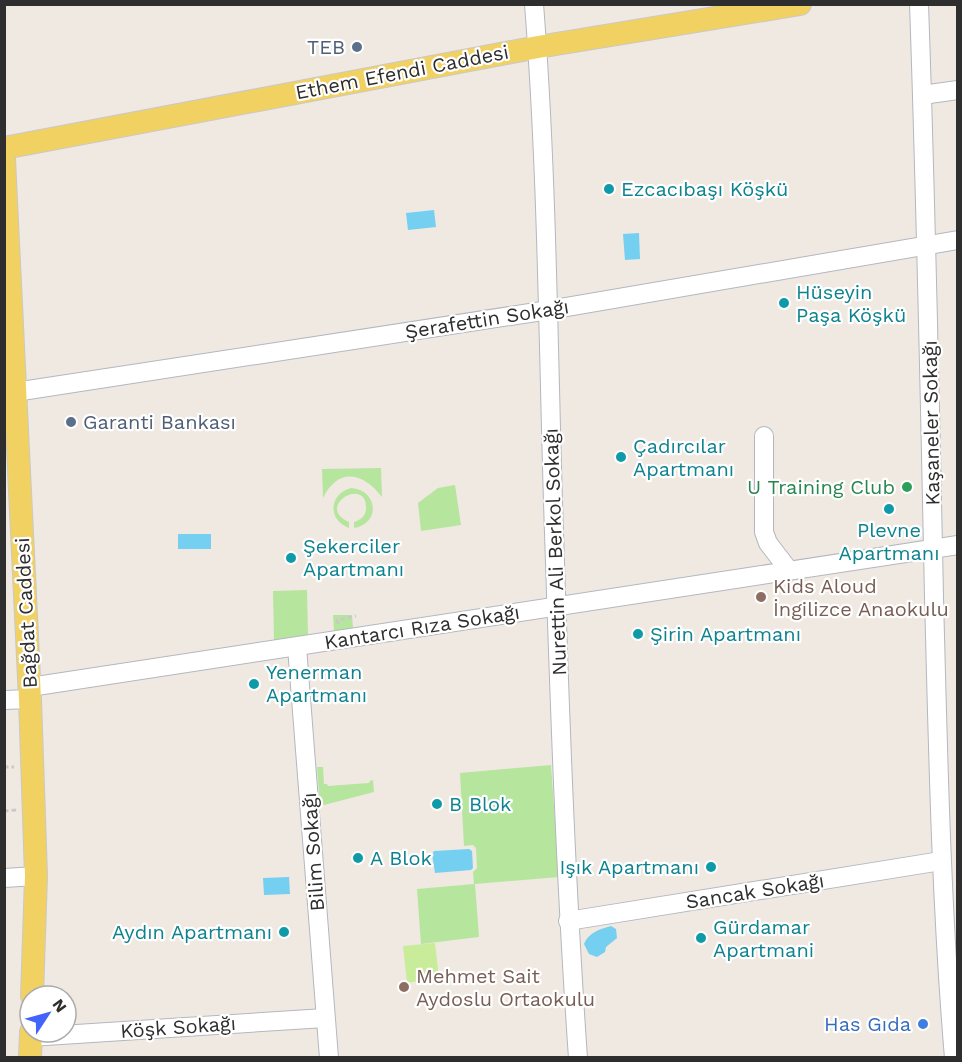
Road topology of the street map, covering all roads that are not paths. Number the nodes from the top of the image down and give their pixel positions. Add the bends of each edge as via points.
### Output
1 (534, 4) edge
2 (800, 4) edge
3 (919, 4) edge
4 (538, 46) junction
5 (957, 90) edge
6 (922, 95) junction
7 (4, 148) edge
8 (4, 159) edge
9 (957, 240) edge
10 (927, 246) junction
11 (549, 310) junction
12 (15, 392) junction
13 (764, 436) dead end
14 (12, 471) edge
15 (957, 546) edge
16 (933, 549) junction
17 (788, 569) junction
18 (556, 607) junction
19 (297, 647) junction
20 (30, 693) junction
21 (4, 700) edge
22 (941, 861) junction
23 (36, 876) junction
24 (4, 878) edge
25 (568, 921) junction
26 (952, 971) edge
27 (32, 984) edge
28 (326, 1018) junction
29 (78, 1038) edge
30 (329, 1058) edge
31 (578, 1058) edge
32 (954, 1058) edge

1 - 4 street, Nurettin Ali Berkol Sokağı
2 - 4 main road, Ethem Efendi Caddesi
3 - 6 street, Kaşaneler Sokağı
4 - 7 main road, Ethem Efendi Caddesi
4 - 11 street, Nurettin Ali Berkol Sokağı
5 - 6 street
6 - 10 street, Kaşaneler Sokağı
8 - 12 main road, Bağdat Caddesi
9 - 10 street, Şerafettin Sokağı
10 - 11 street, Şerafettin Sokağı
10 - 16 street, Kaşaneler Sokağı
11 - 12 street, Şerafettin Sokağı
11 - 18 street, Nurettin Ali Berkol Sokağı
12 - 14 main road, Bağdat Caddesi
13 - 17 street via 764,532
14 - 20 main road, Bağdat Caddesi
15 - 16 street, Kantarcı Rıza Sokağı
16 - 17 street, Kantarcı Rıza Sokağı
16 - 22 street, Kaşaneler Sokağı
17 - 18 street, Kantarcı Rıza Sokağı
18 - 19 street, Kantarcı Rıza Sokağı
18 - 25 street, Nurettin Ali Berkol Sokağı
19 - 20 street, Kantarcı Rıza Sokağı
19 - 28 street, Bilim Sokağı
20 - 21 street, Kantarcı Rıza Sokağı
20 - 23 main road, Bağdat Caddesi
22 - 25 street, Sancak Sokağı
22 - 26 street, Kaşaneler Sokağı
23 - 24 street
23 - 27 main road, Bağdat Caddesi
25 - 31 street, Nurettin Ali Berkol Sokağı
26 - 32 street, Kaşaneler Sokağı
28 - 29 street, Köşk Sokağı
28 - 30 street, Bilim Sokağı

